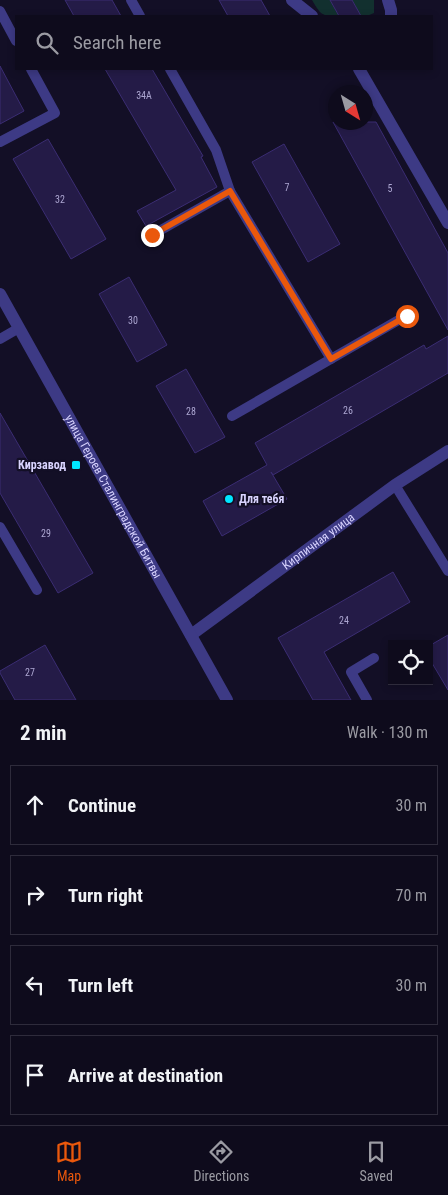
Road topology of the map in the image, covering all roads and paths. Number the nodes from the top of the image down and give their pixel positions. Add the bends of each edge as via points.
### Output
1 (131, 0) edge
2 (292, 0) edge
3 (388, 0) edge
4 (0, 11) edge
5 (139, 15) edge
6 (311, 15) edge
7 (391, 15) edge
8 (15, 39) edge
9 (32, 70) edge
10 (171, 70) edge
11 (362, 70) edge
12 (0, 142) edge
13 (230, 191) junction
14 (448, 223) edge
15 (152, 235) dead end
16 (0, 294) edge
17 (409, 314) dead end
18 (19, 328) junction
19 (0, 339) edge
20 (331, 359) junction
21 (232, 416) dead end
22 (448, 451) edge
23 (395, 485) junction
24 (0, 527) edge
25 (448, 571) edge
26 (37, 590) dead end
27 (190, 635) junction
28 (374, 658) dead end
29 (227, 700) edge
30 (367, 700) edge

1 - 5 lane
2 - 6 street
3 - 7 street
4 - 8 lane
9 - 12 lane via 54,113
10 - 13 lane via 216,150
11 - 14 street
13 - 15 lane
13 - 20 lane
16 - 18 street, улица Героев Сталинградской Битвы
17 - 20 lane
18 - 19 lane
18 - 27 street, улица Героев Сталинградской Битвы
20 - 21 lane
22 - 23 street, Кирпичная улица
23 - 25 lane
23 - 27 street, Кирпичная улица
24 - 26 lane
27 - 29 street, улица Героев Сталинградской Битвы
28 - 30 lane via 351,672

